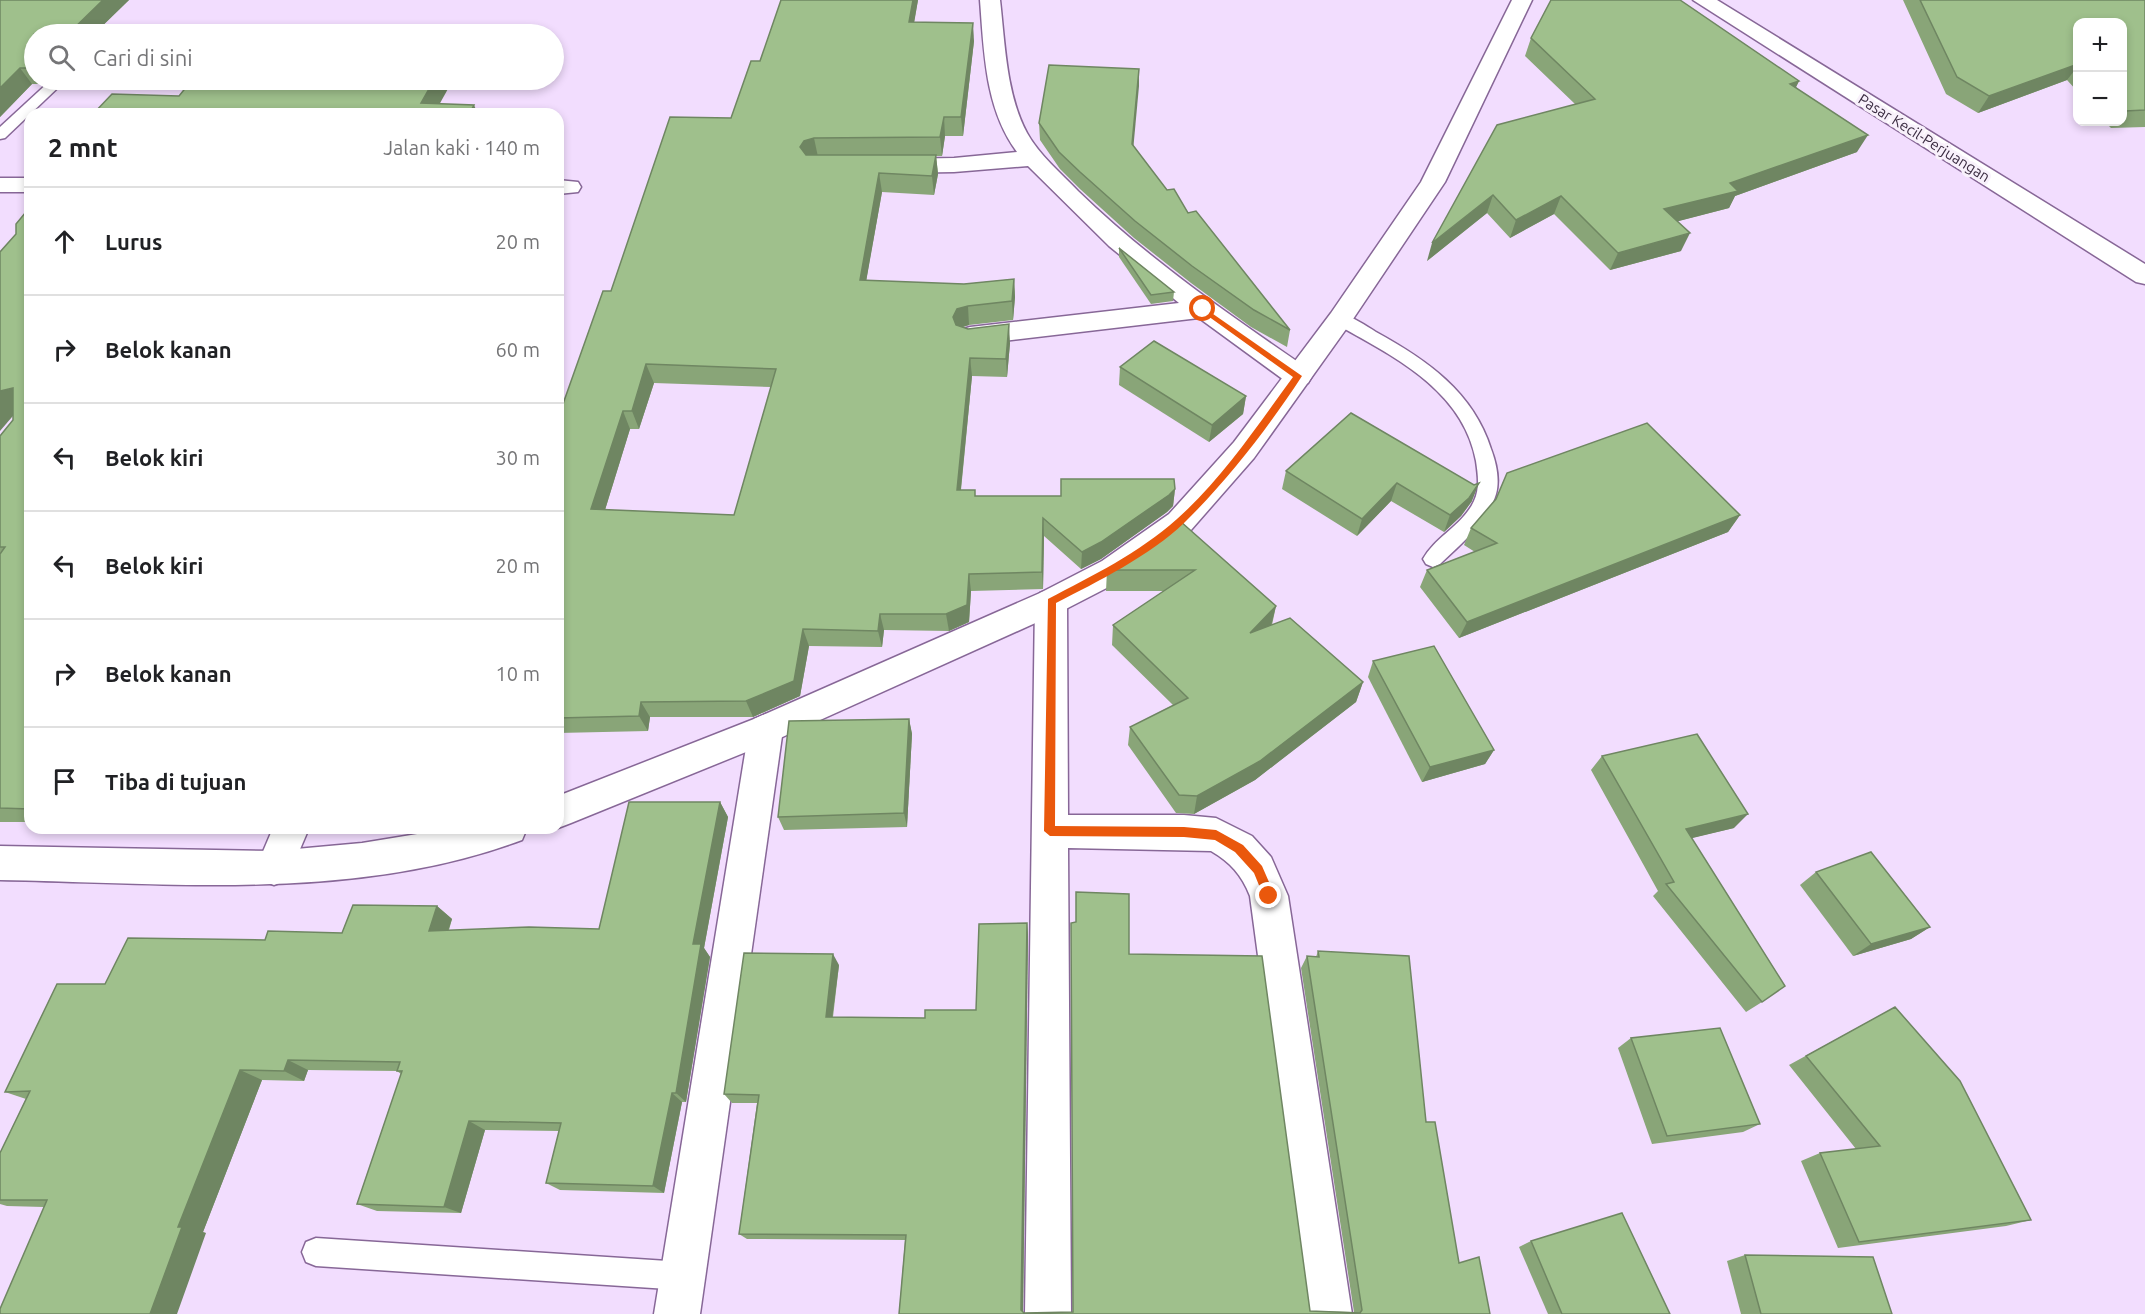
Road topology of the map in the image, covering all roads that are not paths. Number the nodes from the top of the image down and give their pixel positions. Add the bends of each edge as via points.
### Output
1 (990, 0) edge
2 (1522, 0) edge
3 (1702, 0) edge
4 (47, 90) edge
5 (28, 108) edge
6 (24, 112) edge
7 (0, 135) edge
8 (1034, 158) junction
9 (874, 166) edge
10 (0, 185) edge
11 (24, 185) edge
12 (2145, 276) edge
13 (1203, 309) junction
14 (1340, 319) junction
15 (970, 336) edge
16 (1298, 376) junction
17 (1433, 559) dead end
18 (1051, 602) junction
19 (766, 729) junction
20 (564, 810) edge
21 (1050, 831) junction
22 (288, 834) edge
23 (489, 834) edge
24 (0, 863) edge
25 (274, 868) junction
26 (316, 1252) dead end
27 (683, 1276) junction
28 (677, 1314) edge
29 (1048, 1314) edge
30 (1329, 1314) edge

1 - 8 street via 1006,111 1015,134
2 - 14 street via 1433,182
3 - 12 street, Pasar Kecil-Perjuangan
4 - 5 lane
6 - 7 lane
8 - 9 street
8 - 13 street via 1086,213 1163,281
10 - 11 street
13 - 15 street
13 - 16 street
14 - 16 street
14 - 17 lane via 1410,358 1462,405 1482,443 1487,491 1476,514
16 - 18 street via 1244,450 1180,522 1113,570
18 - 19 street
18 - 21 street
19 - 20 street
19 - 27 street
21 - 29 street
21 - 30 street via 1216,835 1239,848 1258,869 1269,896
22 - 25 street
23 - 25 street via 448,846 362,860
24 - 25 street
26 - 27 lane
27 - 28 street

